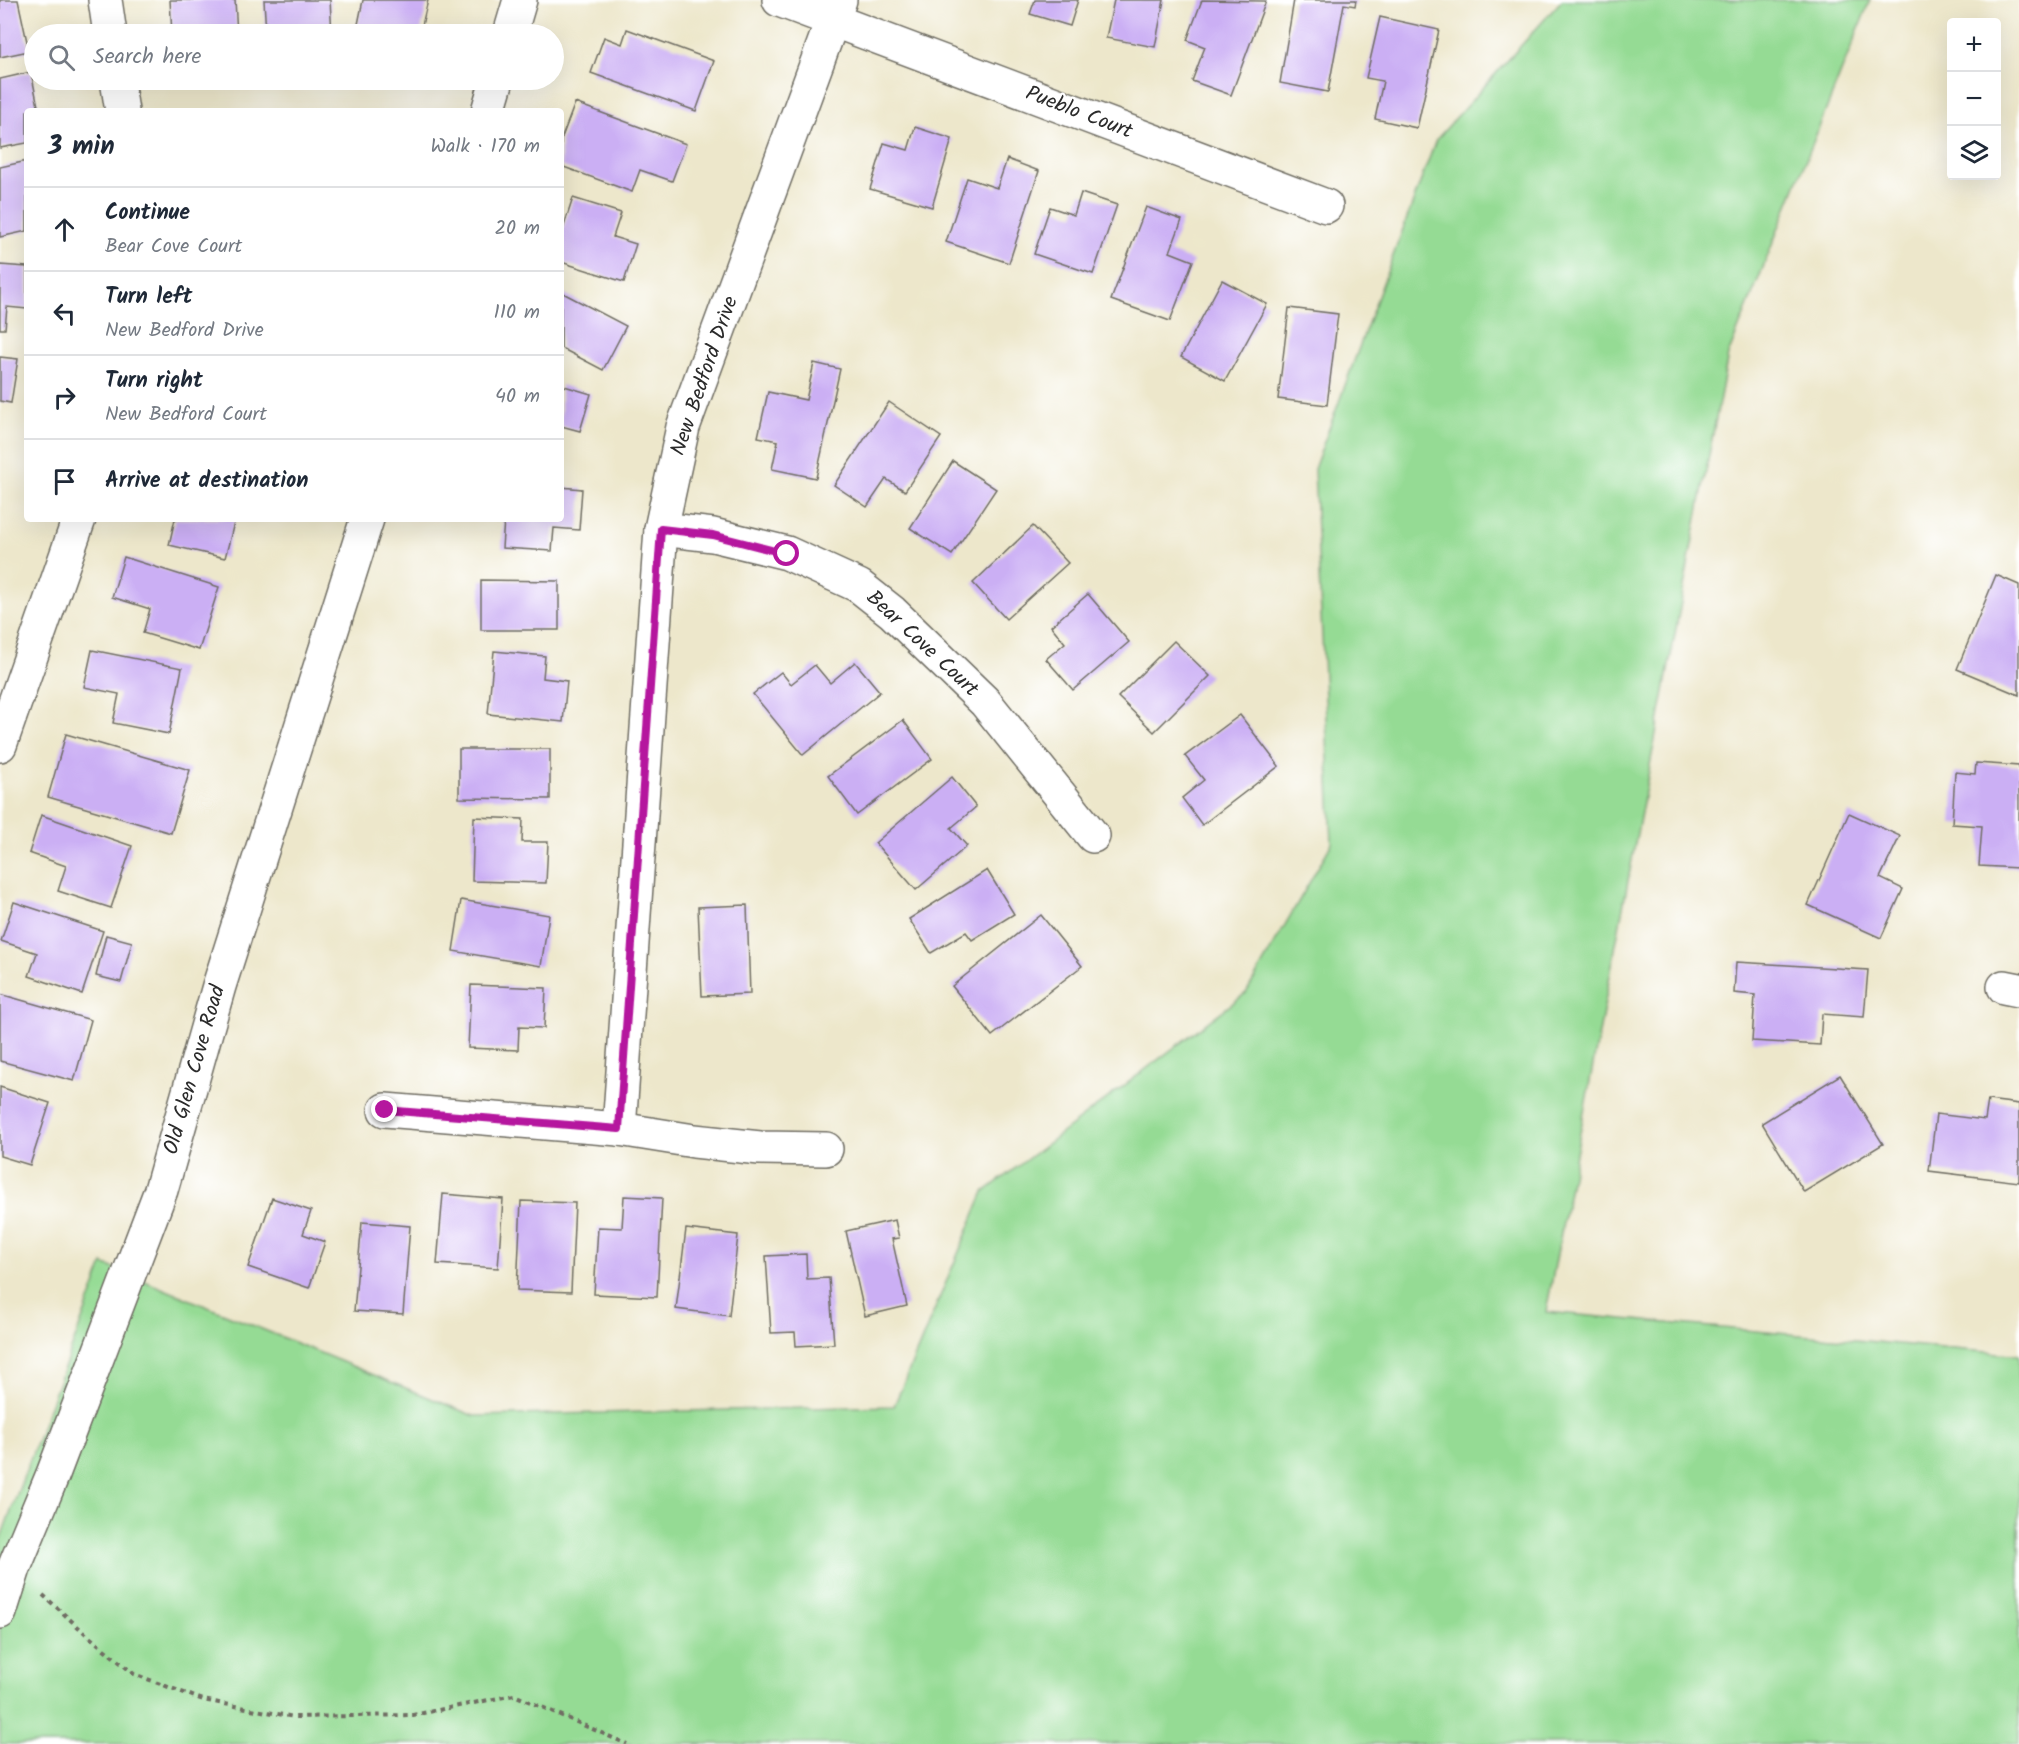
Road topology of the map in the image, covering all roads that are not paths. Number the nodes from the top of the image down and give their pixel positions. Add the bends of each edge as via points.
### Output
1 (105, 0) edge
2 (520, 0) edge
3 (778, 0) edge
4 (836, 10) edge
5 (109, 24) edge
6 (513, 24) edge
7 (119, 90) edge
8 (494, 90) edge
9 (122, 108) edge
10 (489, 108) edge
11 (1326, 206) dead end
12 (78, 522) edge
13 (366, 522) edge
14 (661, 529) junction
15 (0, 745) edge
16 (1093, 836) dead end
17 (385, 1110) dead end
18 (619, 1129) junction
19 (826, 1149) dead end
20 (0, 1612) edge

1 - 5 street
2 - 6 street
3 - 4 street, Pueblo Court
4 - 11 street, Pueblo Court
4 - 14 street, New Bedford Drive via 683,428
7 - 9 street
8 - 10 street
12 - 15 street
13 - 20 street, Old Glen Cove Road via 219,986 161,1190
14 - 16 street, Bear Cove Court via 713,535 787,554 859,586 892,612 985,702
14 - 18 street, New Bedford Drive
17 - 18 street
18 - 19 street via 760,1148

